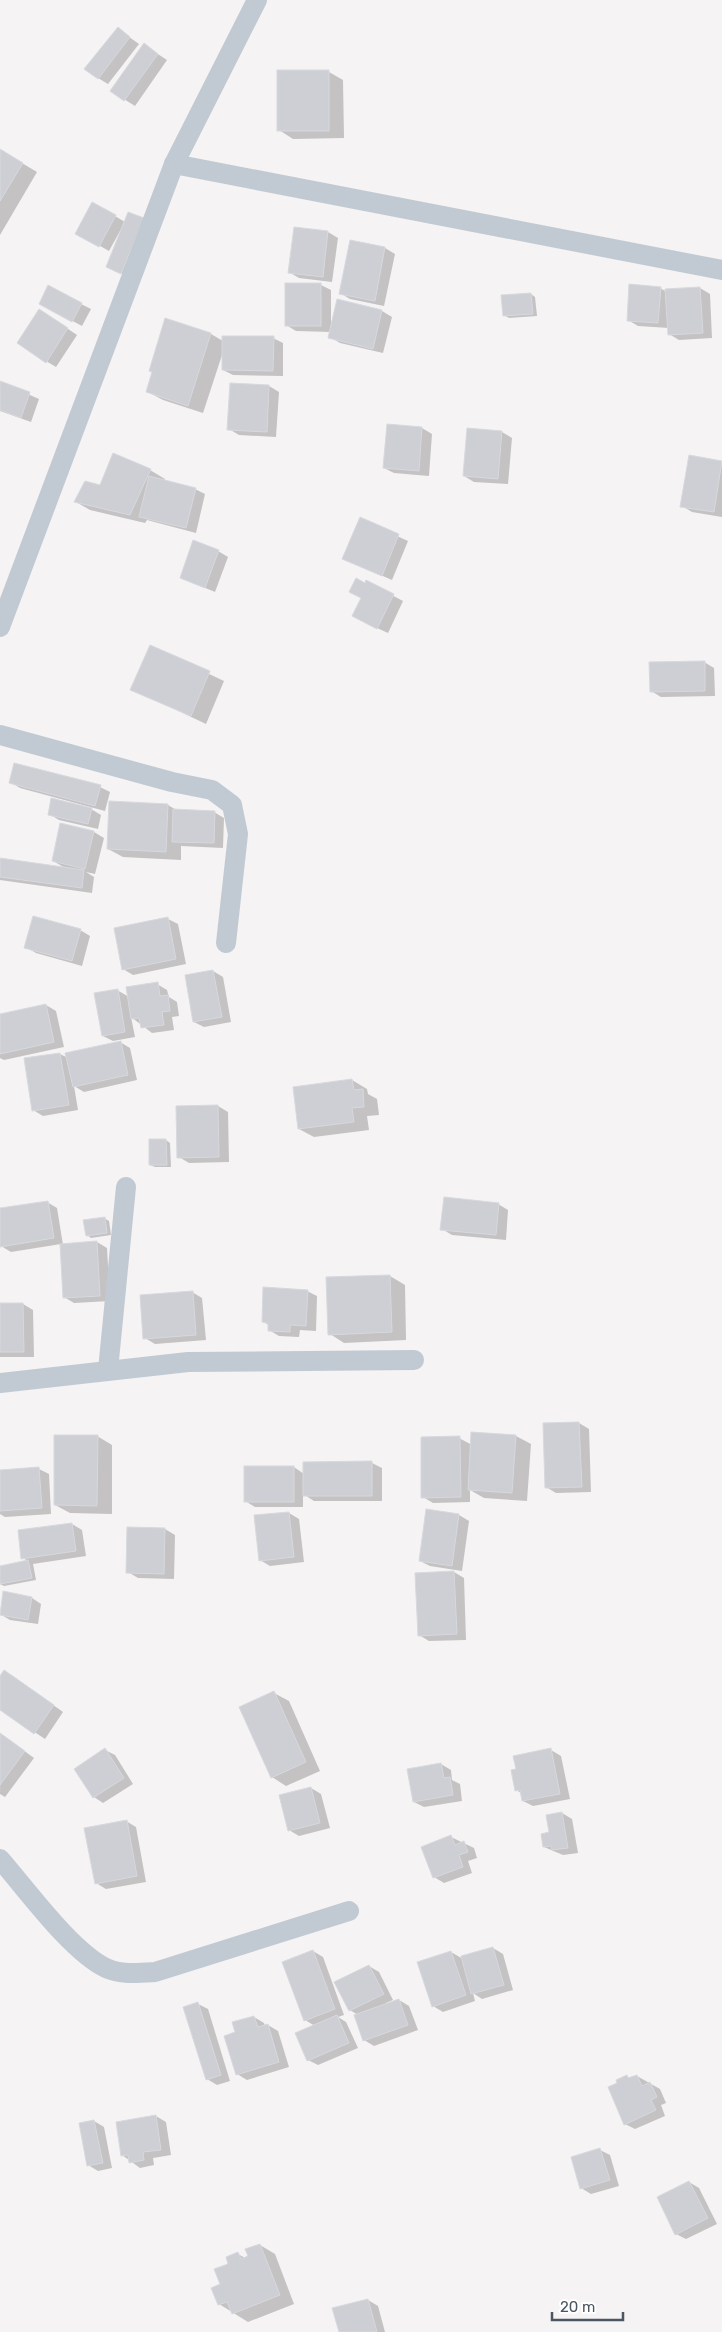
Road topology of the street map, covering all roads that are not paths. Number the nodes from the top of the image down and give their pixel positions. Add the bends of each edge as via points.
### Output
1 (257, 0) edge
2 (174, 164) junction
3 (722, 270) edge
4 (0, 627) edge
5 (0, 734) edge
6 (226, 943) dead end
7 (126, 1187) dead end
8 (414, 1360) dead end
9 (108, 1370) junction
10 (0, 1383) edge
11 (0, 1859) edge
12 (349, 1911) dead end

1 - 2 street
2 - 3 street
2 - 4 street
5 - 6 street via 212,790 232,805 238,834
7 - 9 street
8 - 9 street via 188,1362
9 - 10 street
11 - 12 street via 76,1947 107,1969 155,1972

